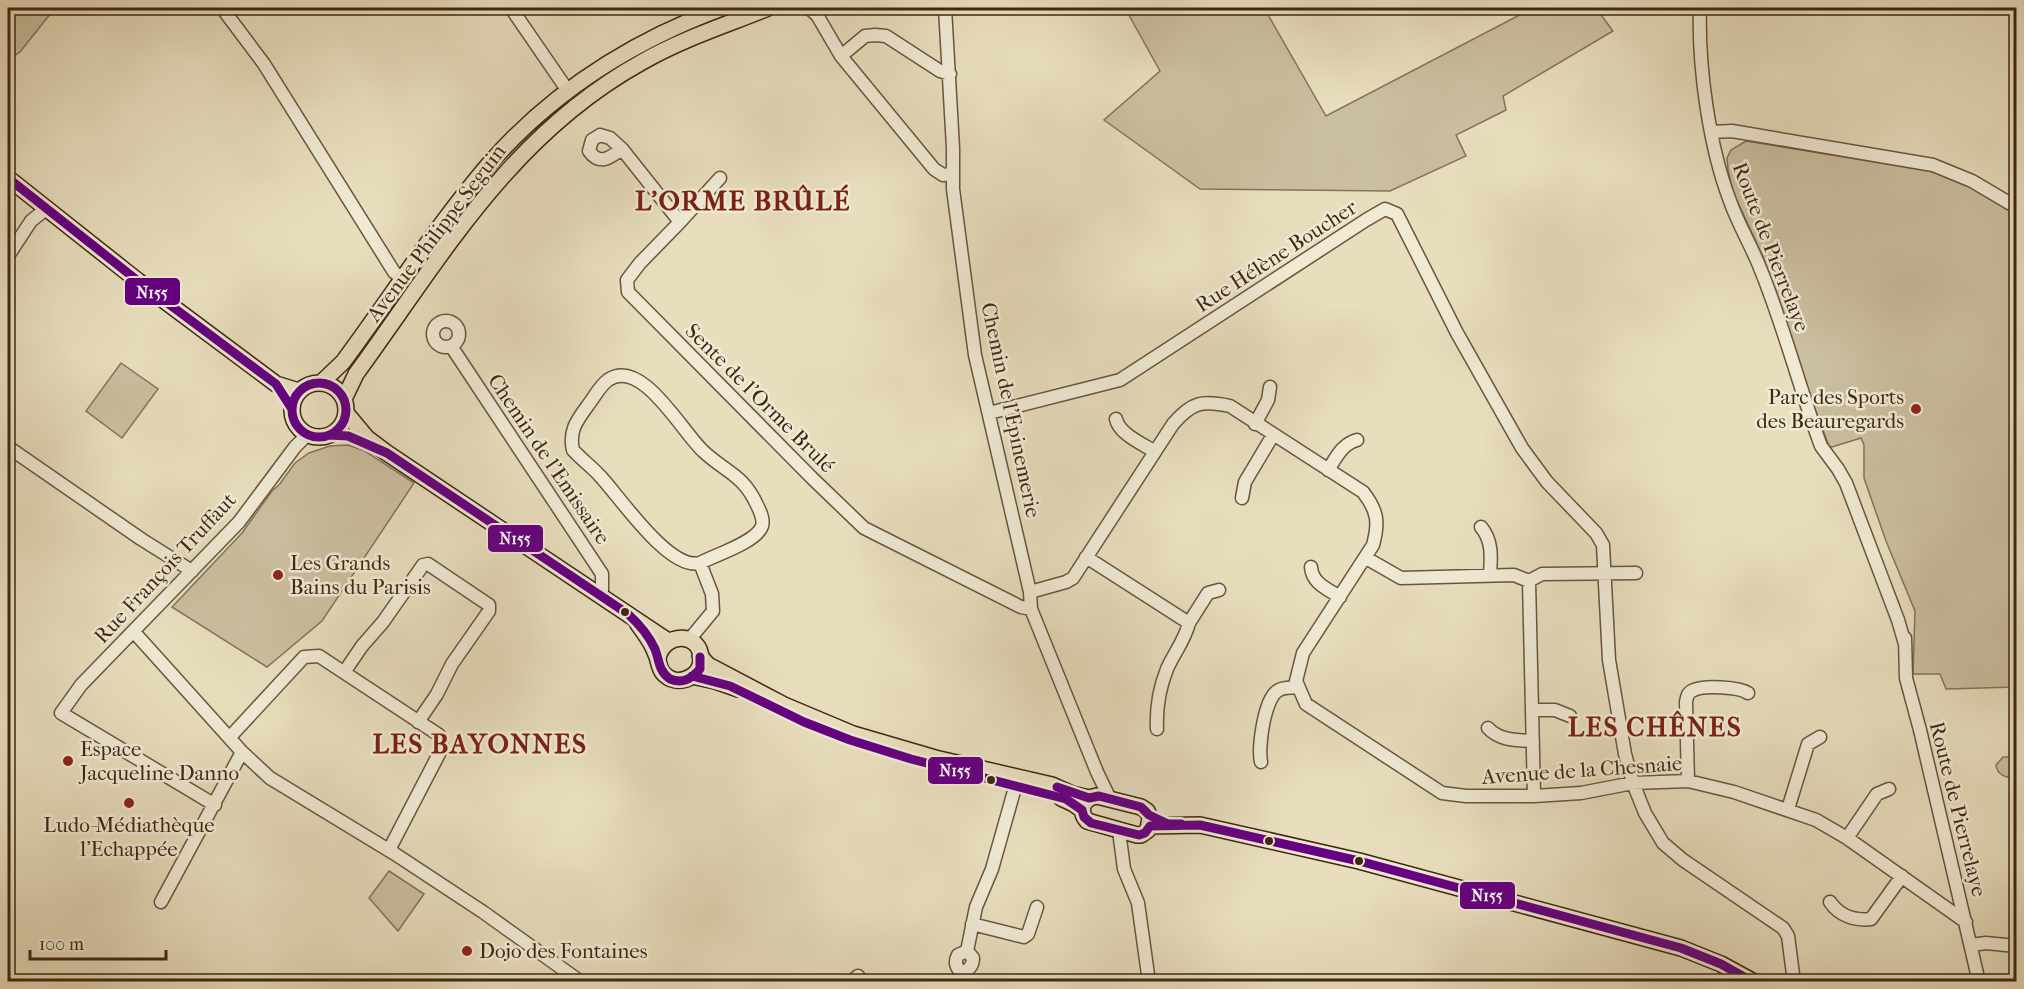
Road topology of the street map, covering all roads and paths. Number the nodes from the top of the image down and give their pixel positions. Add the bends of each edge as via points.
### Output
1 (222, 8) edge
2 (510, 8) edge
3 (722, 8) edge
4 (768, 8) edge
5 (945, 8) edge
6 (1700, 8) edge
7 (814, 10) edge
8 (841, 56) junction
9 (950, 75) junction
10 (568, 91) junction
11 (1711, 132) junction
12 (622, 149) dead end
13 (952, 174) junction
14 (8, 178) edge
15 (720, 178) dead end
16 (2016, 207) edge
17 (46, 209) junction
18 (680, 222) junction
19 (8, 256) edge
20 (403, 279) junction
21 (451, 346) dead end
22 (321, 382) junction
23 (276, 384) junction
24 (1270, 387) dead end
25 (299, 391) junction
26 (345, 406) junction
27 (292, 409) junction
28 (989, 413) junction
29 (1116, 419) dead end
30 (1256, 424) junction
31 (303, 432) junction
32 (330, 435) junction
33 (1273, 435) junction
34 (1357, 440) dead end
35 (8, 447) edge
36 (1155, 452) junction
37 (387, 453) junction
38 (1328, 470) junction
39 (1242, 498) dead end
40 (1481, 527) dead end
41 (1086, 557) junction
42 (1366, 558) junction
43 (700, 563) junction
44 (1311, 567) dead end
45 (192, 570) junction
46 (1604, 573) junction
47 (1636, 573) dead end
48 (1490, 575) junction
49 (1529, 581) junction
50 (1219, 590) dead end
51 (1030, 592) junction
52 (602, 596) junction
53 (1340, 597) junction
54 (1032, 609) junction
55 (635, 619) junction
56 (1189, 623) junction
57 (134, 632) junction
58 (689, 640) junction
59 (668, 641) junction
60 (700, 656) junction
61 (658, 658) junction
62 (345, 671) junction
63 (692, 676) junction
64 (1298, 687) junction
65 (1749, 693) dead end
66 (1533, 710) junction
67 (1570, 716) dead end
68 (418, 722) junction
69 (1488, 728) dead end
70 (1157, 729) dead end
71 (230, 737) junction
72 (1820, 737) dead end
73 (1533, 741) junction
74 (242, 752) junction
75 (1261, 762) dead end
76 (1097, 772) junction
77 (1017, 781) junction
78 (1688, 781) junction
79 (1633, 783) junction
80 (1889, 789) dead end
81 (1534, 796) junction
82 (1110, 799) junction
83 (1084, 801) junction
84 (215, 805) junction
85 (1788, 809) junction
86 (1146, 825) junction
87 (1119, 831) junction
88 (1847, 838) junction
89 (389, 850) junction
90 (1124, 855) junction
91 (1902, 876) junction
92 (161, 902) dead end
93 (1830, 902) dead end
94 (1037, 907) dead end
95 (1966, 922) junction
96 (972, 924) junction
97 (1971, 945) junction
98 (2016, 946) edge
99 (961, 977) edge
100 (581, 981) edge
101 (1149, 981) edge
102 (1754, 981) edge
103 (1794, 981) edge
104 (1979, 981) edge

1 - 20 street via 287,100 394,272
2 - 10 street
3 - 10 main road, Avenue Philippe Seguin via 634,47
4 - 26 main road, Avenue Philippe Seguin via 697,35 642,62 598,89 551,126 478,204 356,374
5 - 9 street, Chemin de l'Epinemerie
6 - 11 street, Route de Pierrelaye via 1700,48
7 - 8 street
8 - 9 street via 865,36 886,36
8 - 13 street via 934,169 944,176
9 - 13 street, Chemin de l'Epinemerie
10 - 20 main road, Avenue Philippe Seguin via 490,163
11 - 16 street via 1732,131 1933,165 1972,181
11 - 95 street, Route de Pierrelaye via 1730,203 1760,268 1821,446 1852,480 1903,612 1906,678
12 - 18 street
13 - 28 street, Chemin de l'Epinemerie via 975,356
14 - 17 main road
15 - 18 street, Sente de l'Orme Brulé
17 - 19 street via 31,221
17 - 23 main road
18 - 54 street, Sente de l'Orme Brulé via 627,280 628,292 864,528
20 - 22 main road, Avenue Philippe Seguin via 343,362
21 - 52 street, Chemin de l'Emissaire via 602,574
22 - 25 main road
22 - 26 main road via 335,387
23 - 25 main road
23 - 27 main road
24 - 30 street
25 - 27 main road
26 - 32 main road via 344,423
26 - 37 main road via 367,438
27 - 31 main road via 292,416
28 - 46 street, Rue Hélène Boucher via 1120,380 1366,220 1384,209 1393,211 1522,448 1603,545
28 - 51 street, Chemin de l'Epinemerie
29 - 36 street via 1121,430
30 - 33 street
30 - 36 street via 1230,406 1200,403 1182,413
31 - 32 main road via 315,437
31 - 45 street, Rue François Truffaut via 239,522
32 - 37 main road via 348,436
33 - 38 street
33 - 39 street via 1245,482
34 - 38 street via 1343,448
35 - 45 street
36 - 41 street
37 - 52 main road
38 - 42 street via 1363,492 1371,502 1377,529
40 - 48 street via 1491,550
41 - 51 street via 1066,582
41 - 56 street
42 - 48 street via 1401,578
42 - 53 street
43 - 43 street via 689,564 660,544 573,450 575,422 607,381 615,377 630,376 644,384 703,452 745,483 757,504 762,520 757,534
43 - 58 street via 712,594 713,611
44 - 53 street via 1318,583
45 - 57 street, Rue François Truffaut
46 - 47 street
46 - 49 street via 1542,574
46 - 79 street, Rue Hélène Boucher via 1609,660
48 - 49 street via 1514,575
49 - 66 street
50 - 56 street via 1208,593
51 - 54 street, Chemin de l'Epinemerie
52 - 55 main road
53 - 64 street via 1303,654
54 - 76 street, Chemin de l'Epinemerie
55 - 59 main road
55 - 61 main road
56 - 70 street via 1166,671 1156,707
57 - 71 street
57 - 84 street, Rue François Truffaut via 81,685 61,713
58 - 59 main road
58 - 60 main road
59 - 61 main road
60 - 63 main road via 699,667
60 - 77 main road via 708,665 831,726
61 - 63 main road via 667,677 681,681
62 - 68 street
62 - 68 street via 423,565 428,564 489,605
62 - 71 street via 320,656 304,657
63 - 77 main road via 730,686 850,740 911,759
64 - 75 street via 1279,689 1272,695 1260,736
64 - 81 street, Avenue de la Chesnaie via 1306,704 1442,793
65 - 78 street via 1734,688 1697,688 1688,694
66 - 67 street via 1555,710
66 - 73 street
68 - 89 street via 439,735 442,748
69 - 73 street via 1509,740
71 - 74 street
72 - 85 street via 1808,744
73 - 81 street
74 - 84 street
74 - 89 street via 270,778
76 - 82 street, Chemin de l'Epinemerie
76 - 83 street, Chemin de l'Epinemerie via 1098,790
77 - 83 main road
77 - 96 street
78 - 79 street, Avenue de la Chesnaie
78 - 85 street, Avenue de la Chesnaie
79 - 81 street, Avenue de la Chesnaie via 1581,793
79 - 103 street, Rue Hélène Boucher via 1663,843 1783,928 1788,936
80 - 88 street via 1877,794
82 - 83 main road
82 - 86 main road via 1141,807
83 - 87 main road via 1084,818
84 - 92 street
85 - 88 street, Avenue de la Chesnaie
86 - 87 main road
86 - 90 street
86 - 102 main road via 1200,825 1359,861 1682,948
87 - 90 street
88 - 91 street, Avenue de la Chesnaie
89 - 100 street
90 - 101 street via 1124,869 1138,903
91 - 93 street via 1871,919 1837,913
91 - 95 street, Avenue de la Chesnaie
94 - 96 street via 1024,937
95 - 97 street, Route de Pierrelaye
96 - 99 street via 967,951 958,955 956,961
97 - 98 street
97 - 104 street, Route de Pierrelaye

